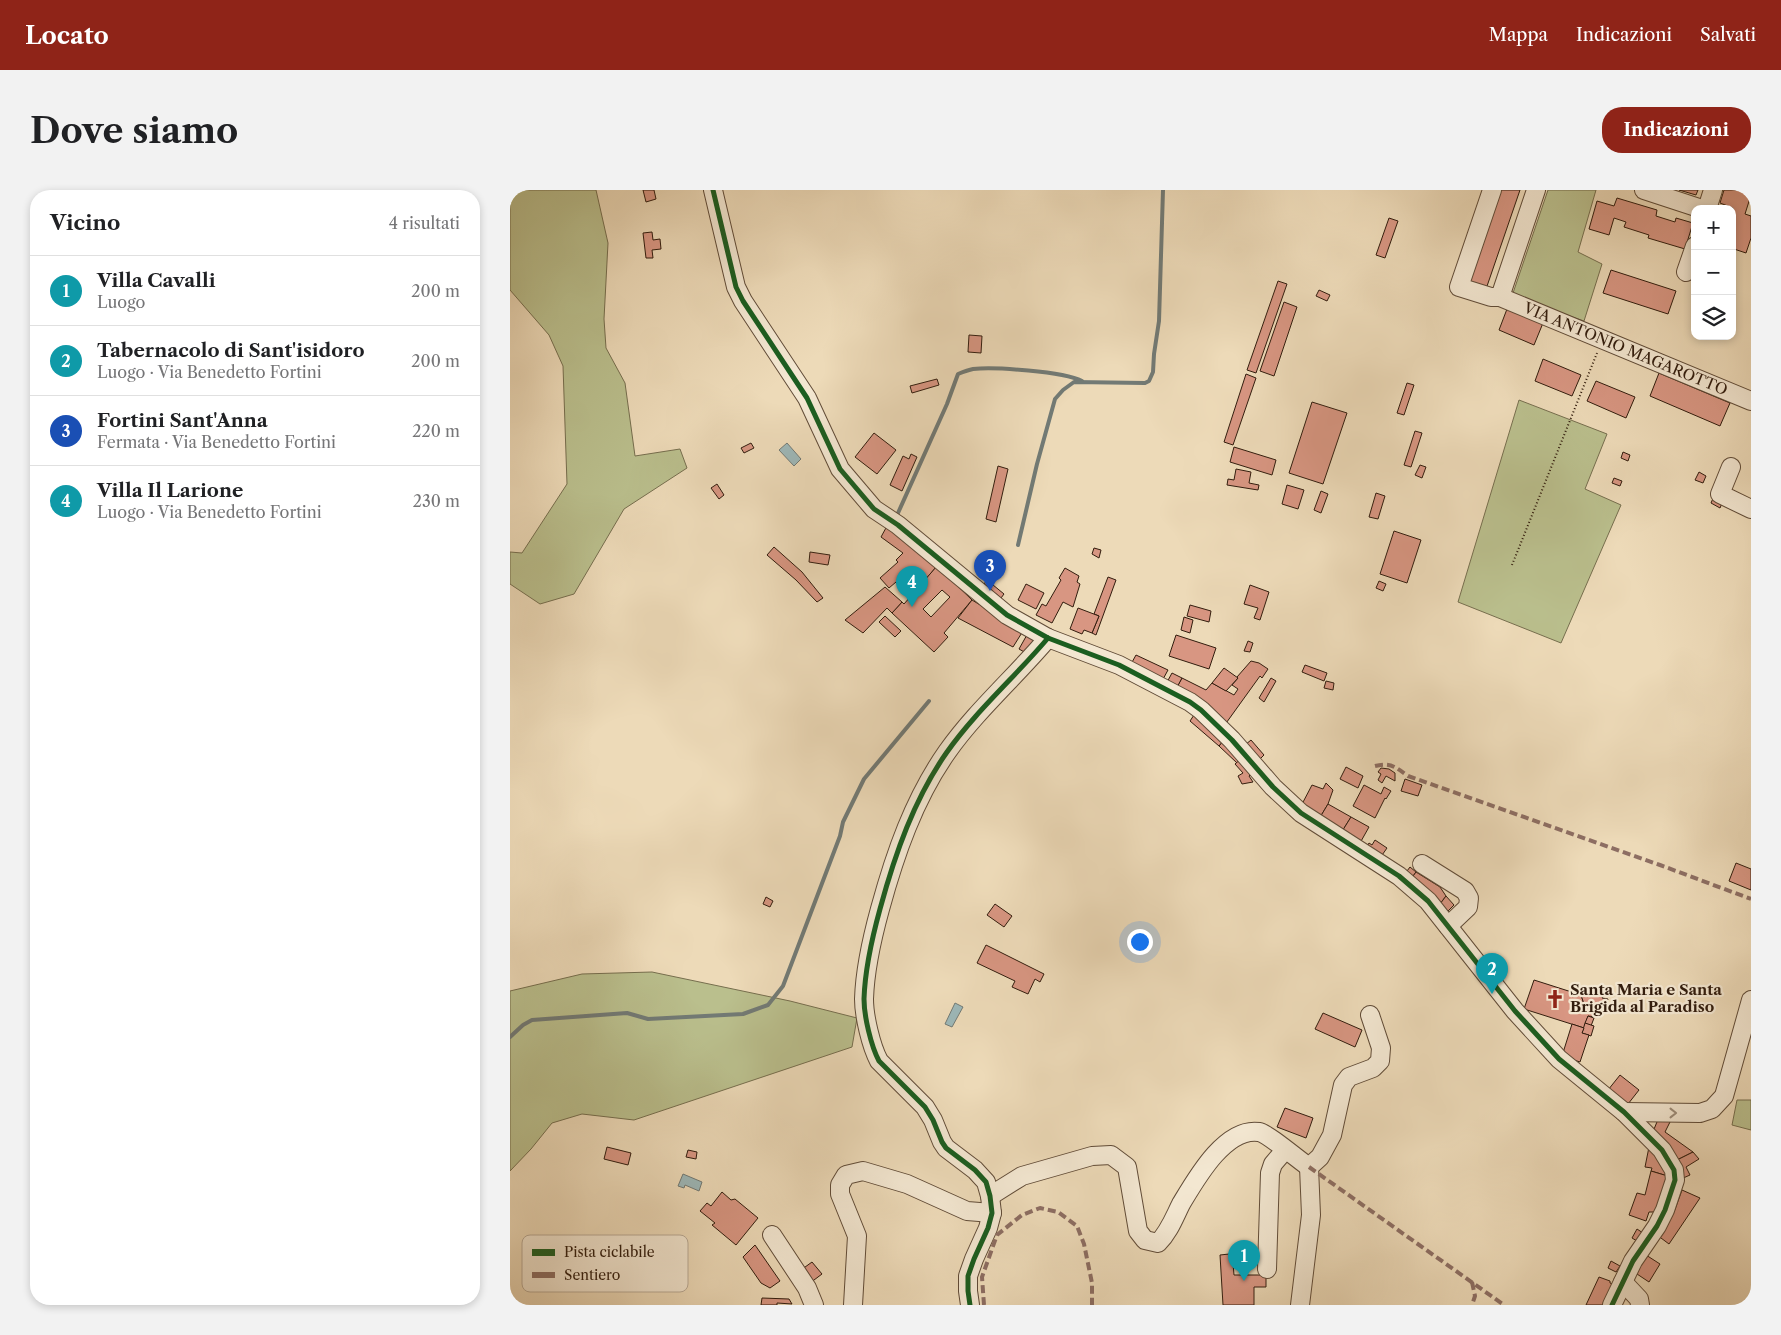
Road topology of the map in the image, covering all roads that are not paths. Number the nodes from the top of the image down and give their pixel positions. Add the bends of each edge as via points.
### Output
1 (713, 190) edge
2 (1492, 190) edge
3 (1536, 190) edge
4 (1644, 190) edge
5 (1713, 190) edge
6 (1691, 205) edge
7 (1708, 205) edge
8 (1694, 250) edge
9 (1686, 272) dead end
10 (1500, 297) junction
11 (1751, 402) edge
12 (1731, 467) dead end
13 (1751, 509) edge
14 (1048, 638) junction
15 (1422, 864) dead end
16 (1448, 926) junction
17 (1751, 1000) edge
18 (1370, 1015) dead end
19 (1624, 1112) junction
20 (1285, 1150) junction
21 (1309, 1167) junction
22 (991, 1204) junction
23 (772, 1235) dead end
24 (1267, 1269) dead end
25 (1623, 1282) junction
26 (814, 1305) edge
27 (853, 1305) edge
28 (970, 1305) edge
29 (1300, 1305) edge
30 (1612, 1305) edge
31 (1640, 1305) edge

1 - 14 street via 736,287 807,398 840,469 874,509 898,525 986,600
2 - 10 street, VIA ANTONIO MAGAROTTO via 1459,287
3 - 10 street
4 - 6 street
5 - 7 street
8 - 9 street
10 - 11 street, VIA ANTONIO MAGAROTTO
12 - 13 street via 1720,494
14 - 16 street via 1119,665 1190,702 1232,740 1301,813 1398,876 1428,901
14 - 22 street via 964,731 931,776 914,809 889,876 866,972 864,1001 874,1052 925,1107 946,1148 986,1182
15 - 16 street via 1465,891 1469,898 1468,907
16 - 19 street via 1515,1011 1559,1059
19 -> 17 street via 1700,1113 1712,1109 1724,1096
18 - 21 street via 1381,1048 1380,1061 1373,1068 1349,1077 1344,1085 1332,1135 1320,1157
19 - 25 street via 1662,1150 1674,1170 1675,1180 1657,1226
20 - 21 street
20 - 22 street via 1260,1132 1245,1133 1233,1139 1212,1156 1158,1243 1145,1240 1138,1232 1127,1167 1110,1155 1092,1156 1022,1176
20 - 24 street via 1270,1173
21 - 29 street via 1311,1215
22 - 27 street via 967,1211 907,1184 863,1171 846,1175 840,1184 840,1194 858,1236
22 - 28 street via 988,1228 968,1276
23 - 26 street via 808,1288
25 - 30 street
25 - 31 street

